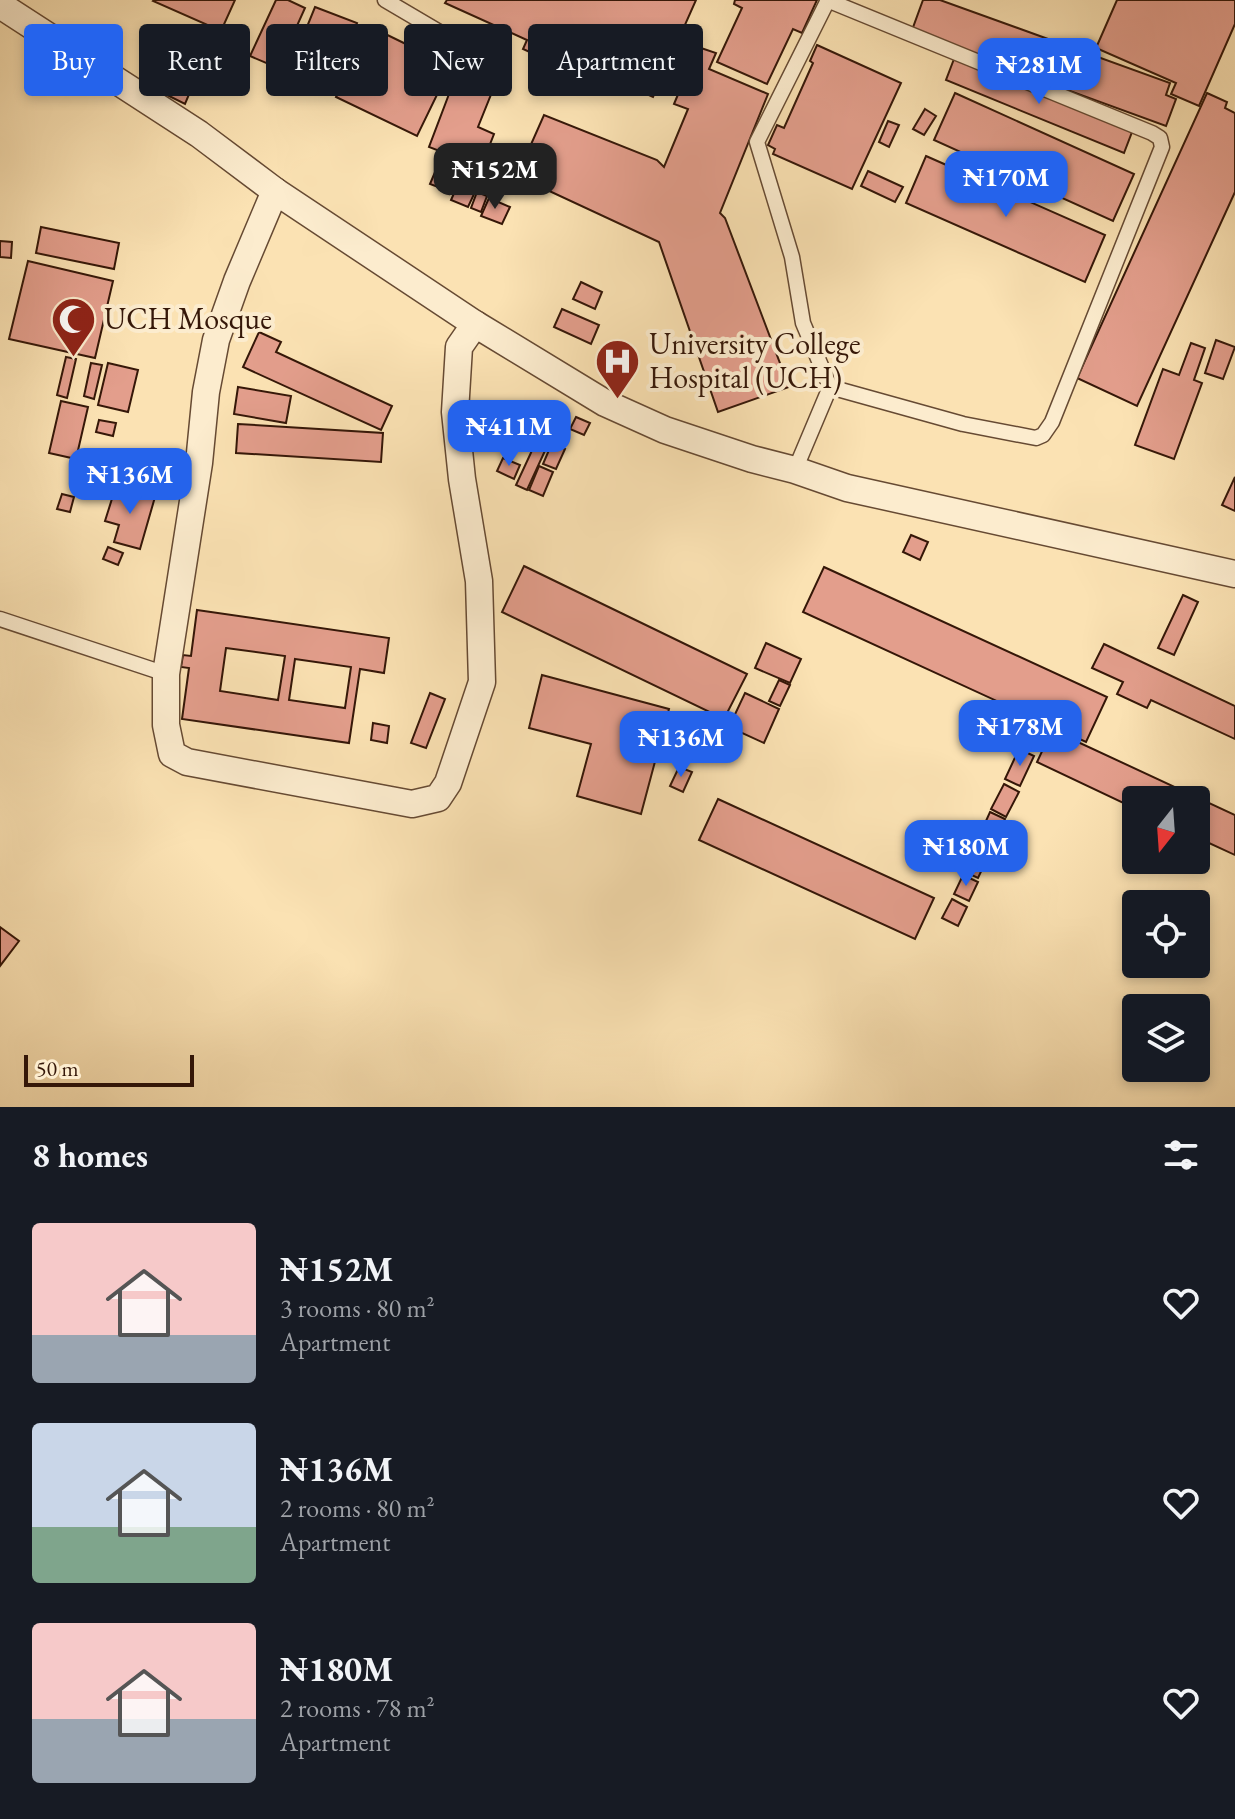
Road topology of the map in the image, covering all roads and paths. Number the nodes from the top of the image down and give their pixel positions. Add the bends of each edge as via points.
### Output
1 (385, 0) edge
2 (828, 0) edge
3 (0, 5) edge
4 (426, 24) edge
5 (275, 191) junction
6 (475, 324) junction
7 (830, 387) junction
8 (795, 470) junction
9 (1235, 574) edge
10 (0, 619) edge
11 (166, 674) junction

1 - 4 lane
2 - 7 lane via 757,142 792,257 803,323
2 - 7 lane via 1152,133 1162,147 1043,435 963,424
3 - 5 street via 199,134
5 - 6 street
5 - 11 street via 216,340
6 - 8 street via 605,403 665,430
6 - 11 street via 459,347 455,412 479,581 482,682 448,783 438,798 412,804 187,762 172,754
7 - 8 lane
8 - 9 street via 847,488
10 - 11 lane

